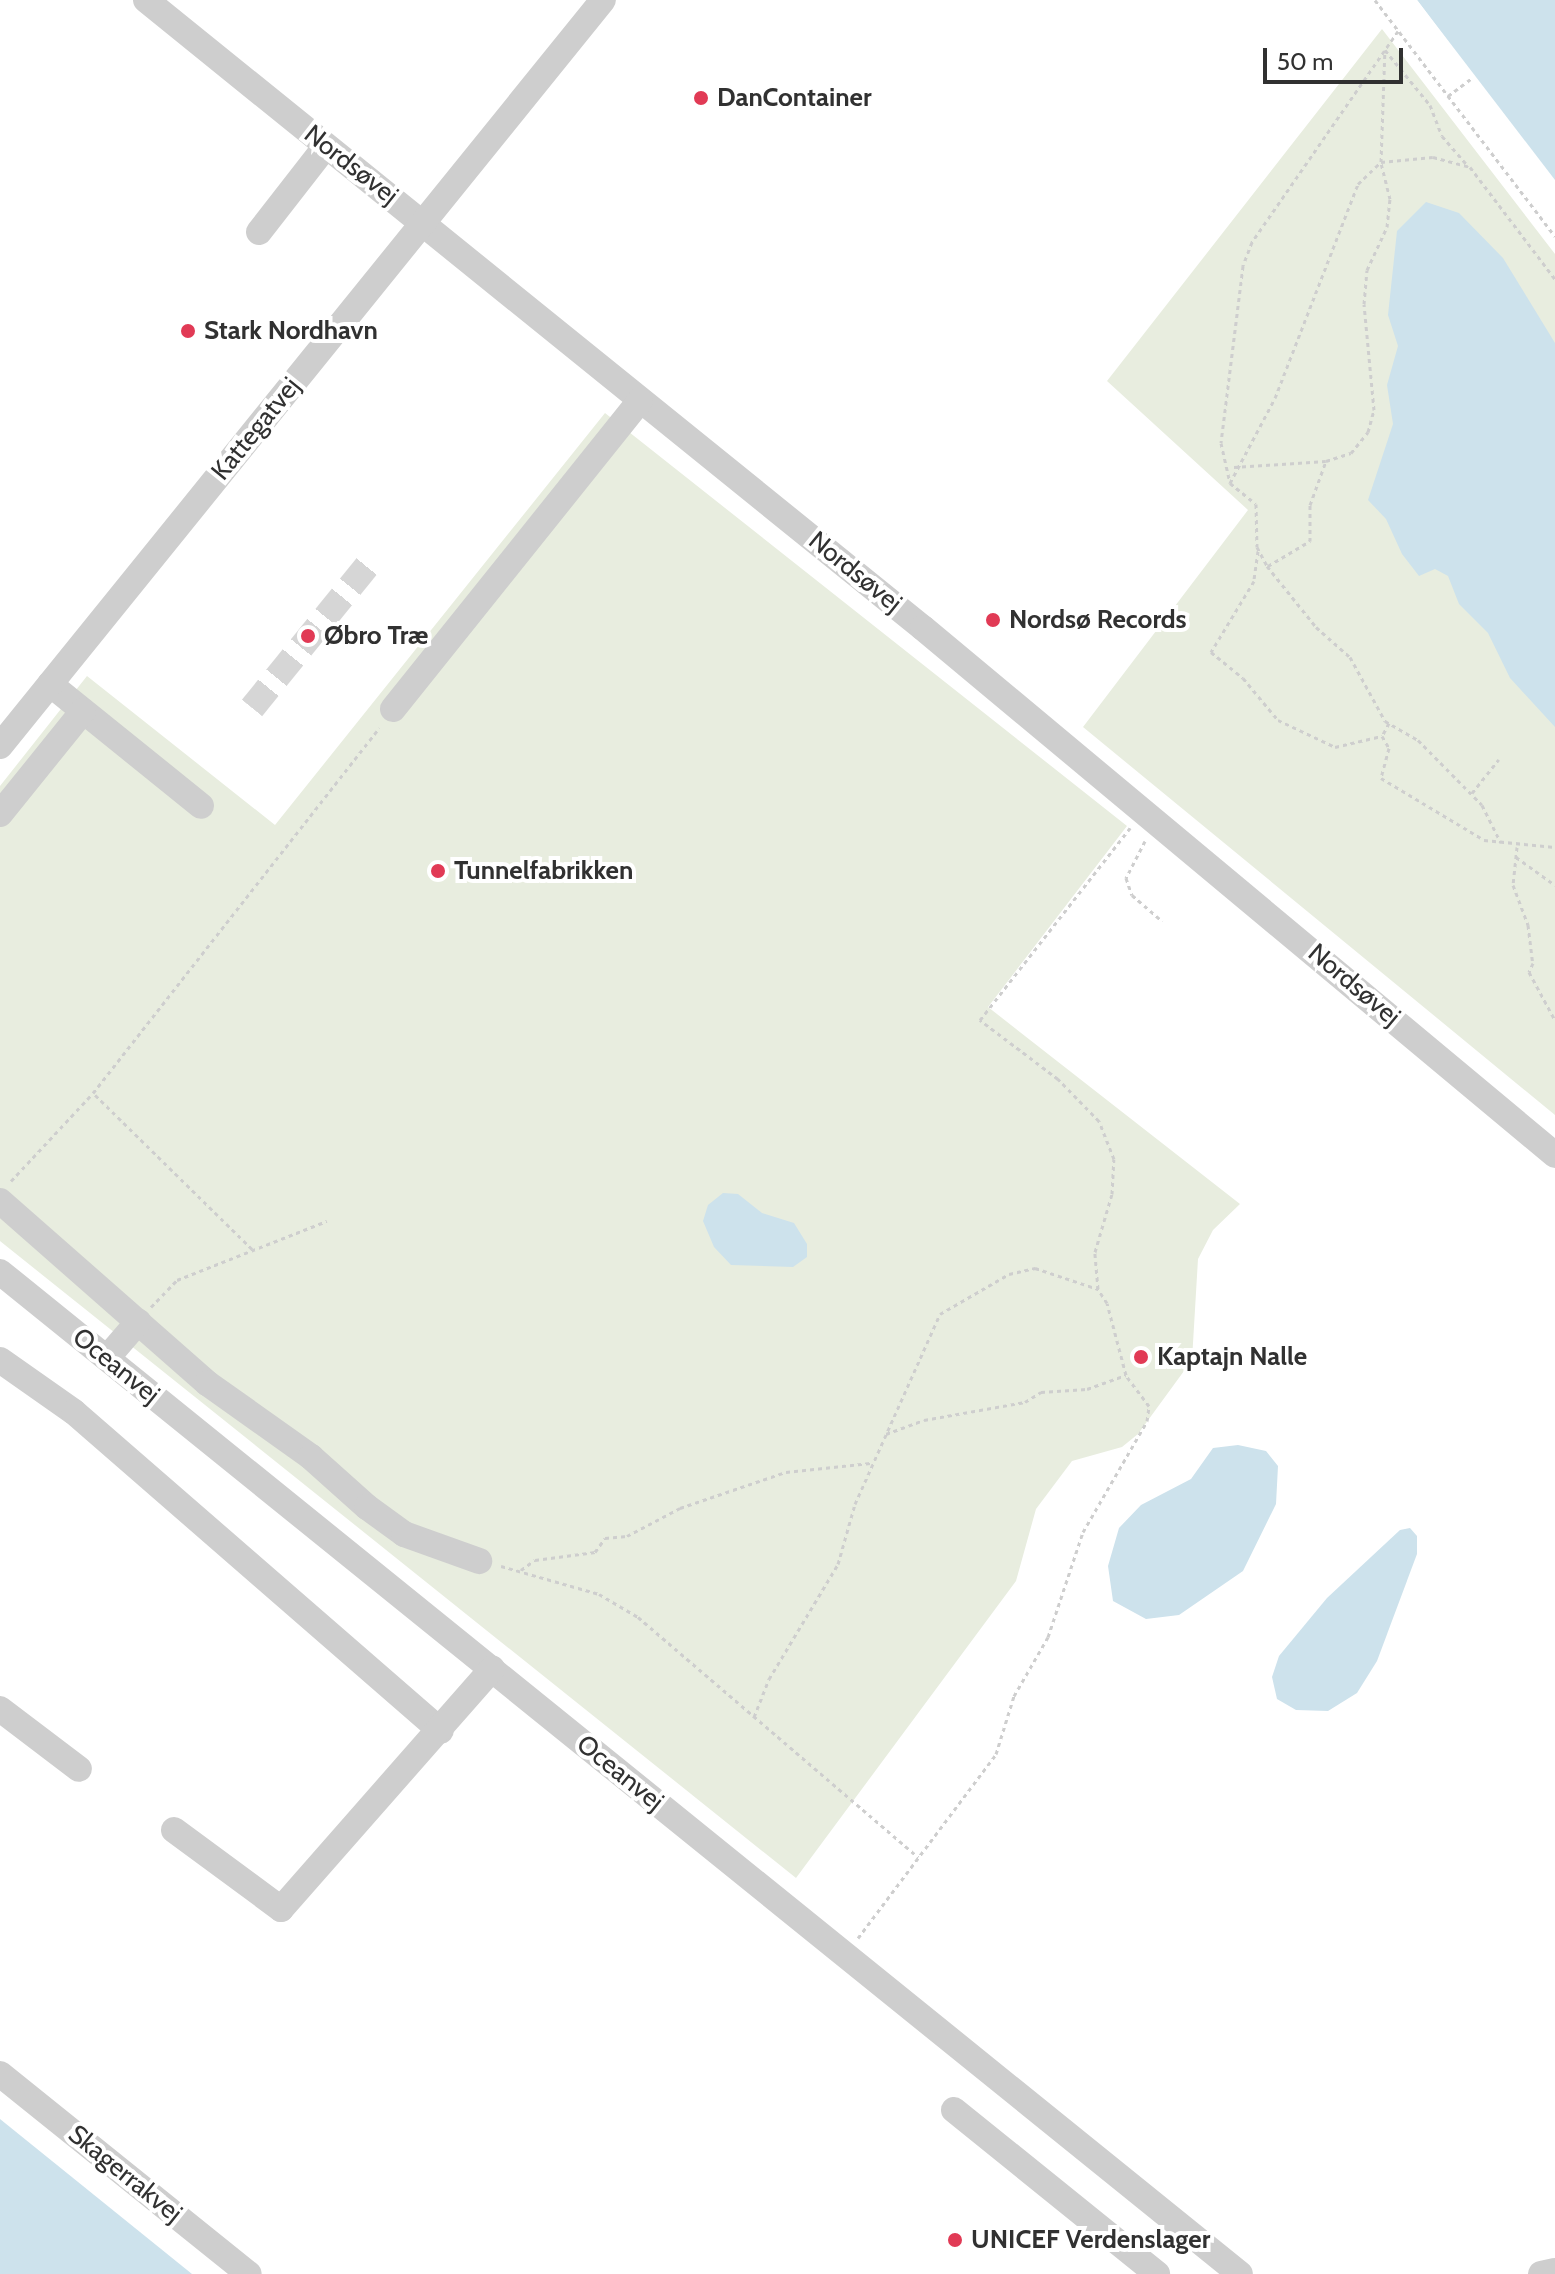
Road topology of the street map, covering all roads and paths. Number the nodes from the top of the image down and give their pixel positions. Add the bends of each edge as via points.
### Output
1 (146, 0) edge
2 (603, 0) edge
3 (1375, 0) edge
4 (1398, 31) junction
5 (1385, 50) junction
6 (1472, 78) dead end
7 (1448, 96) junction
8 (326, 146) junction
9 (1381, 162) junction
10 (1470, 167) junction
11 (423, 223) junction
12 (259, 232) dead end
13 (1555, 236) edge
14 (1555, 279) edge
15 (640, 401) junction
16 (1326, 461) junction
17 (1234, 467) junction
18 (1230, 483) junction
19 (1258, 549) junction
20 (1267, 566) junction
21 (50, 684) junction
22 (393, 709) joint
23 (83, 711) junction
24 (1389, 723) junction
25 (1382, 736) junction
26 (0, 746) edge
27 (1499, 759) dead end
28 (1472, 794) junction
29 (201, 806) dead end
30 (0, 814) edge
31 (1152, 816) junction
32 (1501, 843) junction
33 (1517, 847) junction
34 (1555, 847) edge
35 (1516, 857) junction
36 (1555, 885) edge
37 (1162, 921) dead end
38 (1555, 1020) edge
39 (93, 1093) junction
40 (1555, 1155) edge
41 (3, 1194) edge
42 (327, 1221) dead end
43 (252, 1249) junction
44 (0, 1272) edge
45 (1098, 1289) junction
46 (138, 1322) junction
47 (107, 1358) junction
48 (0, 1360) edge
49 (1126, 1375) junction
50 (886, 1434) junction
51 (873, 1462) junction
52 (479, 1561) joint
53 (521, 1570) junction
54 (492, 1669) junction
55 (0, 1709) edge
56 (754, 1717) junction
57 (441, 1731) junction
58 (79, 1769) dead end
59 (174, 1830) dead end
60 (918, 1857) junction
61 (845, 1955) junction
62 (0, 2074) edge
63 (954, 2110) dead end
64 (1555, 2271) edge
65 (249, 2274) edge
66 (1157, 2274) edge
67 (1240, 2274) edge
68 (1541, 2274) edge

1 - 8 street, Nordsøvej
2 - 11 street, Kattegatvej
3 - 4 path
4 - 5 path
4 - 7 path
5 - 9 path
5 - 10 path via 1430,105 1442,136
5 - 18 path via 1252,242 1243,266 1221,443
6 - 7 path
7 - 13 path
8 - 11 street, Nordsøvej
8 - 12 street
9 - 10 path via 1433,157
9 - 16 path via 1390,199 1387,227 1367,270 1364,304 1374,410 1368,432 1351,453
9 - 17 path via 1358,184 1275,398
10 - 14 path
11 - 15 street, Nordsøvej
11 - 21 street, Kattegatvej
15 - 22 street
15 - 31 street, Nordsøvej
16 - 17 path
16 - 20 path via 1310,505 1310,541
17 - 18 path
18 - 19 path via 1256,504
19 - 20 path
19 - 25 path via 1254,581 1211,652 1243,678 1278,720 1335,747
20 - 24 path via 1316,627 1350,657
21 - 23 street
21 - 26 street, Kattegatvej
22 - 39 path
23 - 29 street
23 - 30 street
24 - 25 path
24 - 28 path via 1418,740
25 - 32 path via 1389,748 1381,778 1484,840
27 - 28 path
28 - 32 path
31 - 37 path via 1126,878 1132,895
31 - 40 street, Nordsøvej
31 - 45 path via 980,1020 1058,1079 1099,1121 1114,1159 1112,1194 1095,1252
32 - 33 path
33 - 34 path
33 - 35 path
35 - 36 path
35 - 38 path via 1513,885 1528,925 1533,963 1529,972
39 - 41 path
39 - 43 path
41 - 46 street
42 - 43 path
43 - 46 path via 177,1280
44 - 47 street, Oceanvej
45 - 49 path via 1107,1303
45 - 50 path via 1035,1268 1009,1274 950,1304 940,1314
46 - 47 street
46 - 52 street via 207,1383 311,1457 397,1529
47 - 54 street, Oceanvej
48 - 57 street via 74,1412
49 - 50 path via 1087,1389 1041,1392 1025,1402 924,1420
49 - 60 path via 1149,1406 1147,1421 1083,1532 1048,1637 1014,1696 996,1754
50 - 51 path
51 - 53 path via 786,1472 680,1508 627,1536 605,1538 595,1552 535,1560
51 - 56 path via 838,1564 769,1679
52 - 53 path
53 - 56 path via 599,1594 638,1617
54 - 57 street
54 - 61 street, Oceanvej
55 - 58 street
56 - 60 path
57 - 59 street via 281,1909
60 - 61 path
61 - 67 street, Oceanvej
62 - 65 street, Skagerrakvej
63 - 66 street
64 - 68 street

